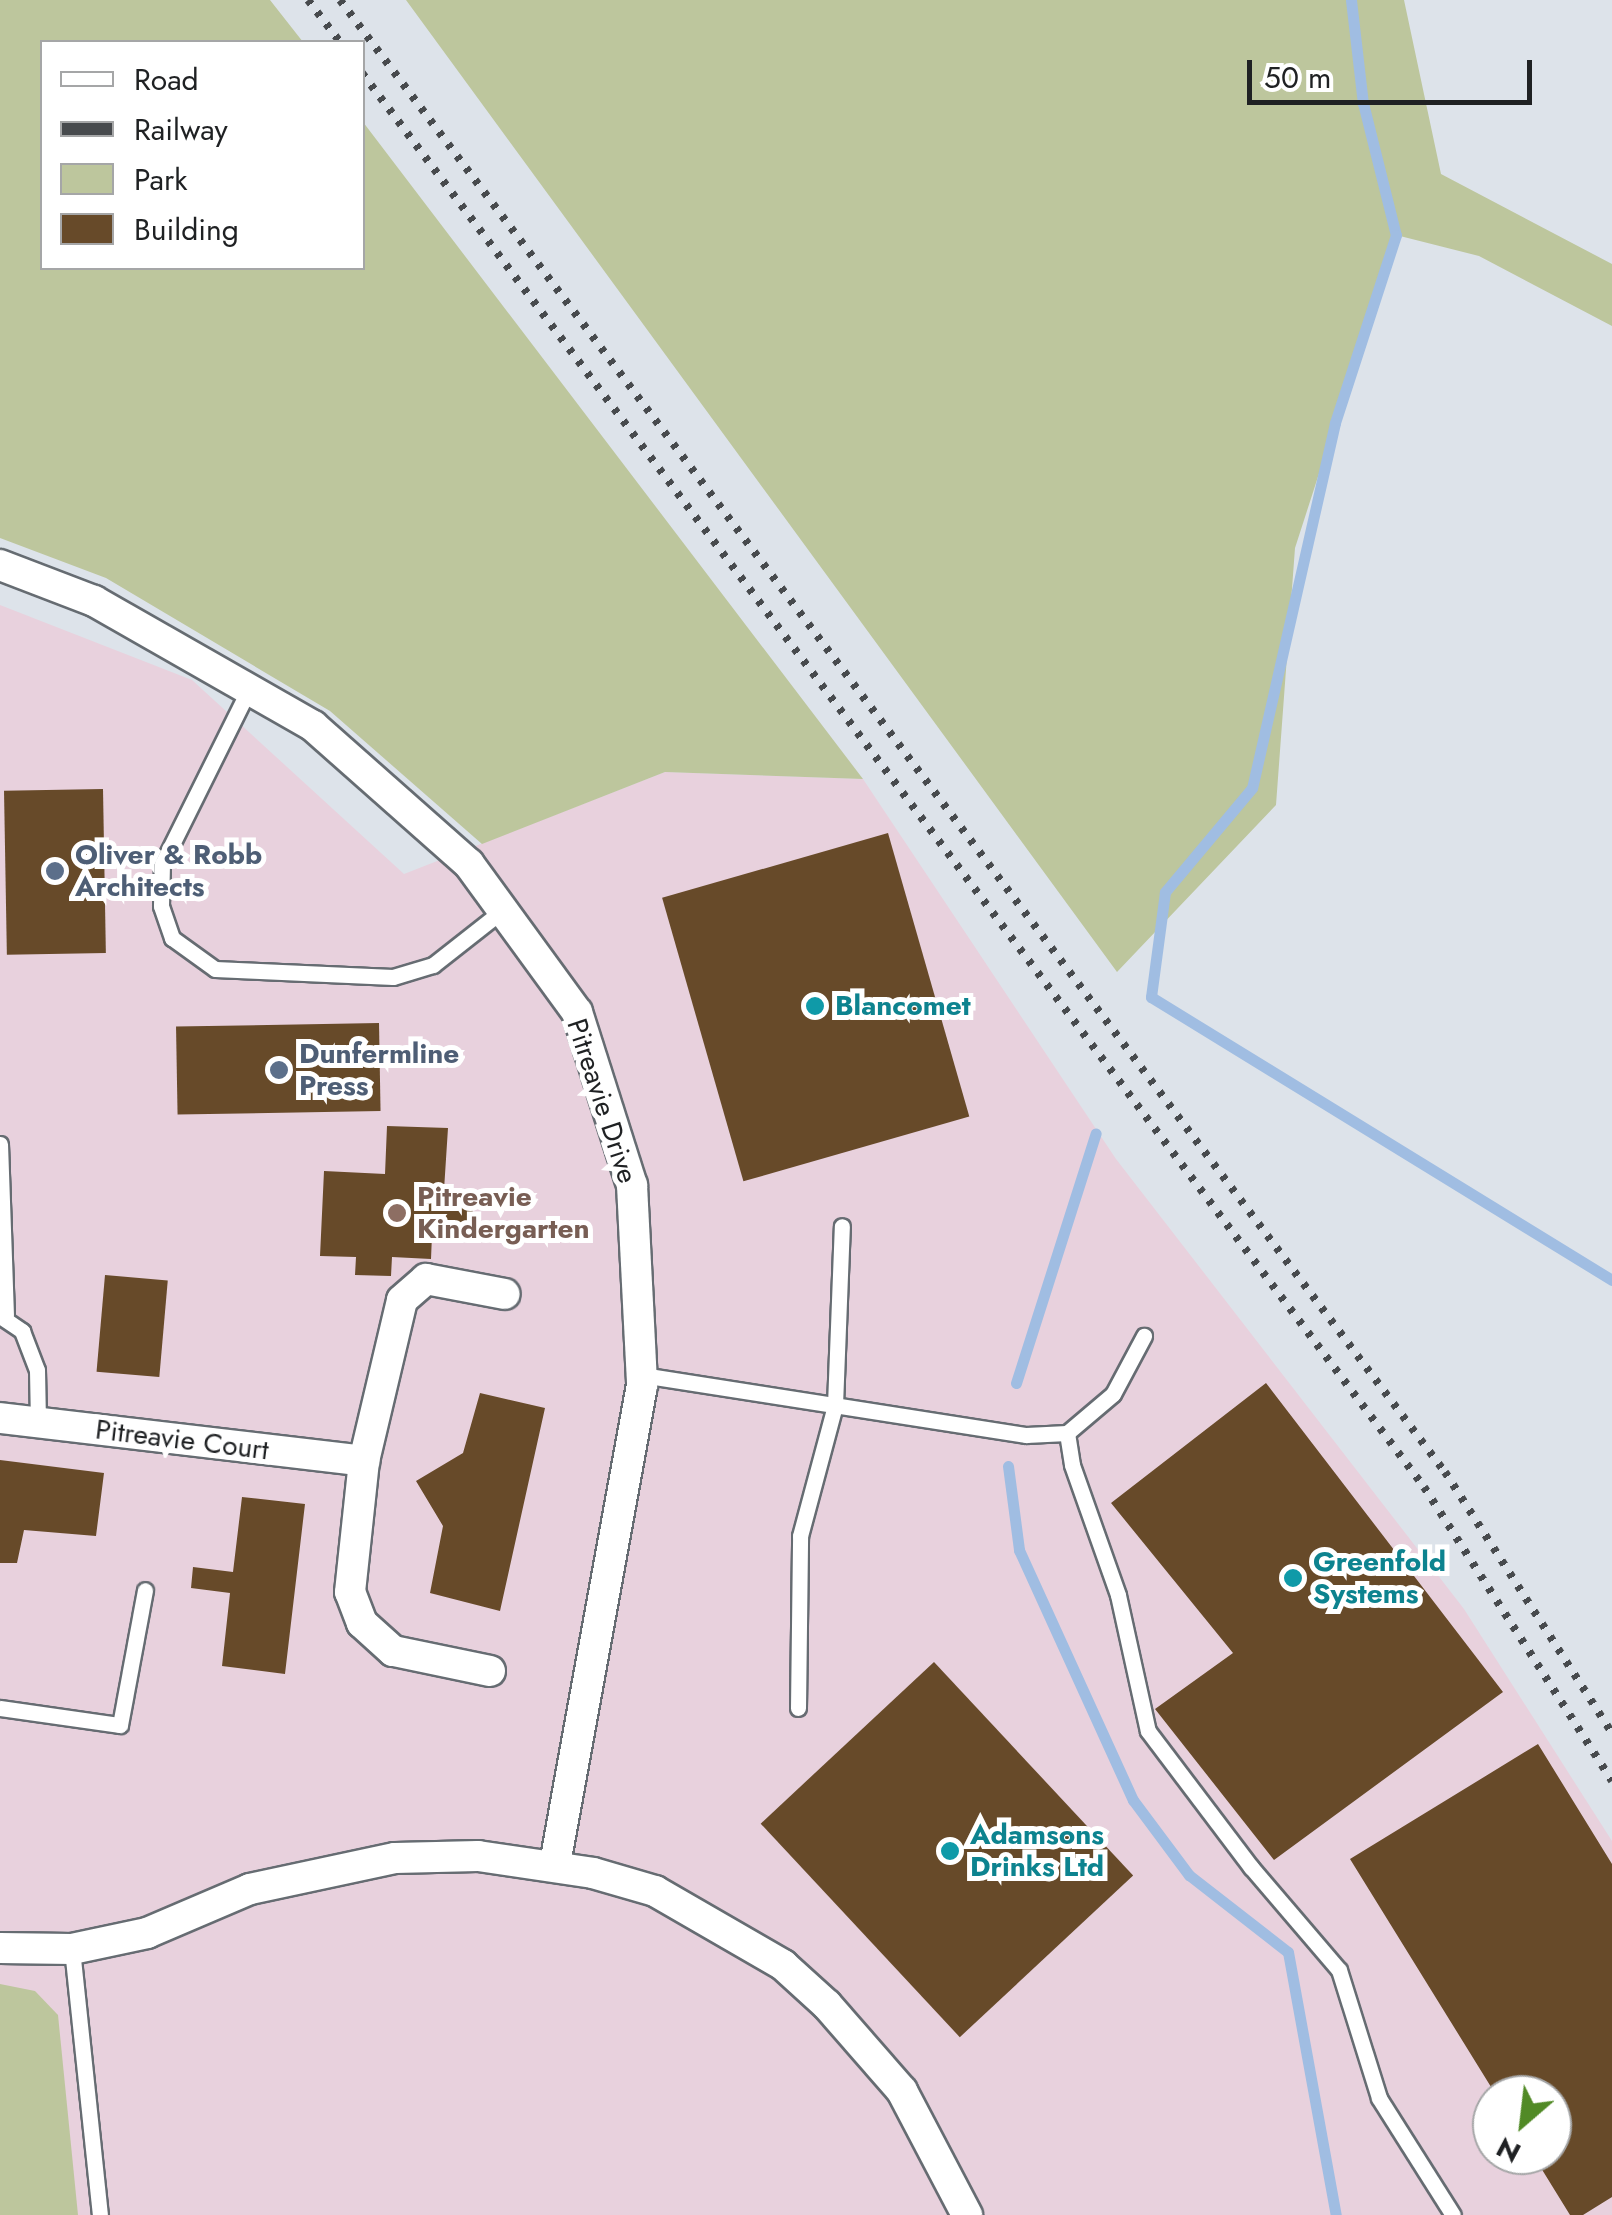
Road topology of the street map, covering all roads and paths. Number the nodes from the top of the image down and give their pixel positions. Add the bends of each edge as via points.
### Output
1 (0, 566) edge
2 (249, 689) junction
3 (502, 910) junction
4 (0, 1144) edge
5 (842, 1226) dead end
6 (504, 1294) dead end
7 (3, 1316) edge
8 (1144, 1336) dead end
9 (642, 1374) junction
10 (835, 1404) junction
11 (0, 1418) edge
12 (38, 1422) junction
13 (1067, 1432) junction
14 (364, 1461) junction
15 (145, 1590) dead end
16 (490, 1671) dead end
17 (0, 1708) edge
18 (798, 1708) dead end
19 (555, 1864) junction
20 (0, 1948) edge
21 (72, 1950) junction
22 (100, 2215) edge
23 (968, 2215) edge
24 (1453, 2215) edge

1 - 2 street, Pitreavie Drive via 94,601
2 - 3 street, Pitreavie Drive via 313,726 469,864
2 - 3 lane via 162,864 161,906 172,938 215,969 393,977 434,965
3 - 9 street, Pitreavie Drive via 576,1012 632,1185
4 - 7 lane
5 - 10 lane
6 - 14 street via 426,1278 402,1300
7 - 12 lane via 22,1331 37,1370
8 - 13 lane via 1114,1394
9 - 10 lane
9 - 19 street, Pitreavie Drive
10 - 13 lane via 1026,1435
10 - 18 lane via 800,1536
11 - 12 street, Pitreavie Court
12 - 14 street, Pitreavie Court
13 - 24 lane via 1072,1465 1118,1594 1148,1731 1250,1867 1339,1970 1379,2098
14 - 16 street via 350,1592 362,1623 394,1650
15 - 17 lane via 120,1725
19 - 21 street via 478,1856 336,1866 250,1889 147,1932
19 - 23 street via 655,1891 783,1965 902,2091
20 - 21 street
21 - 22 lane

